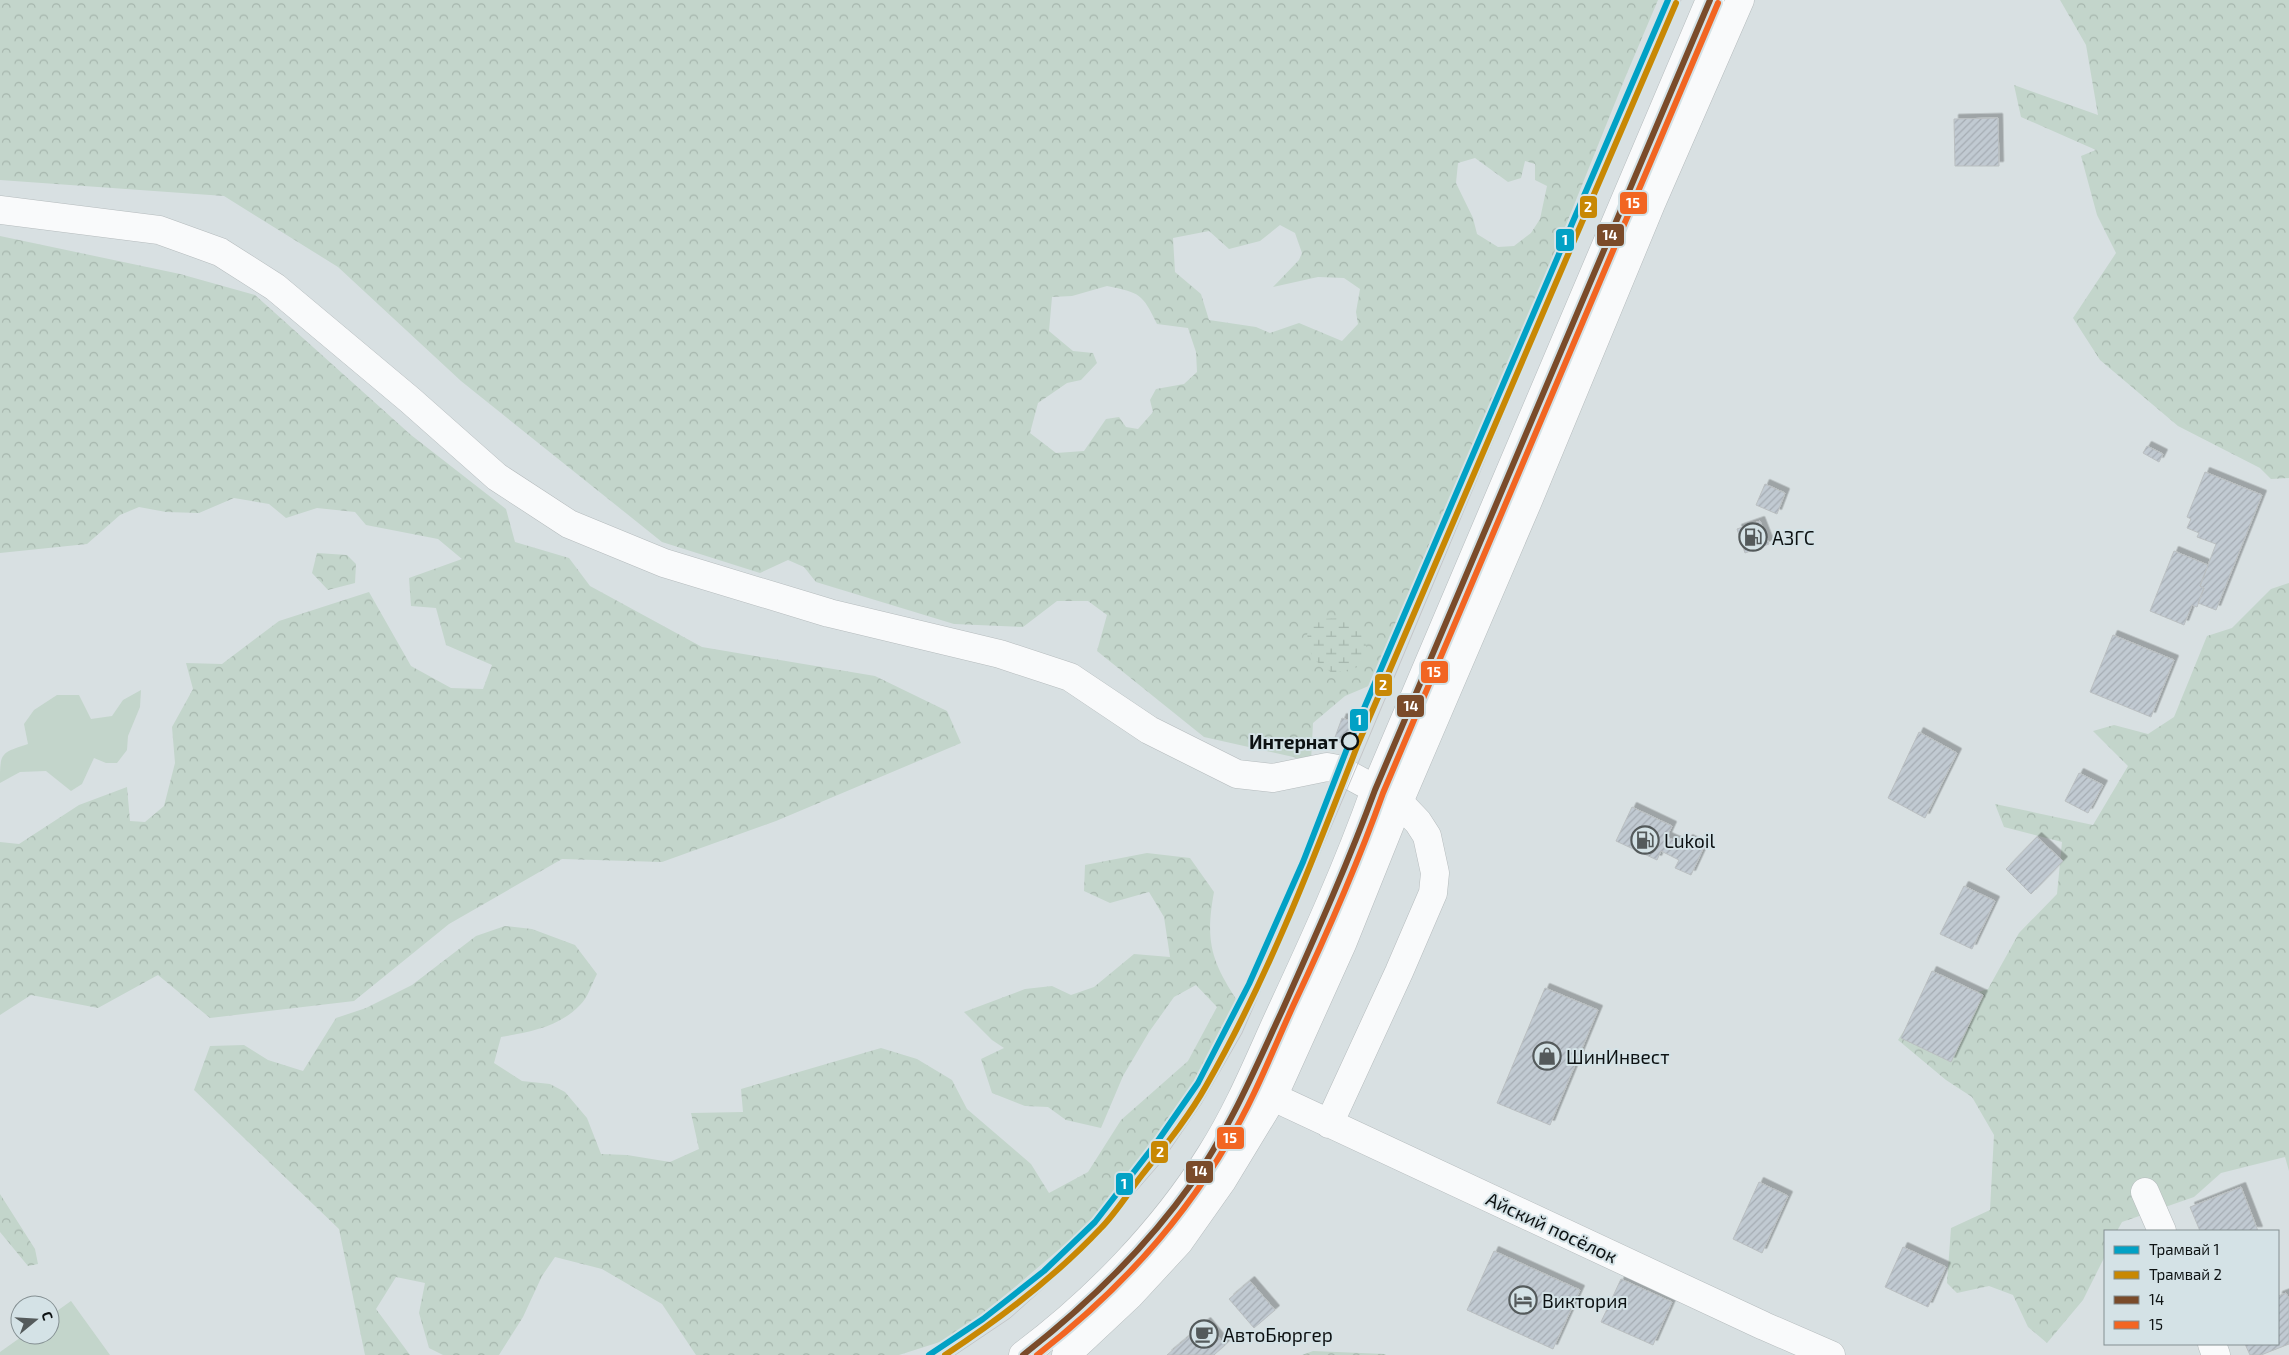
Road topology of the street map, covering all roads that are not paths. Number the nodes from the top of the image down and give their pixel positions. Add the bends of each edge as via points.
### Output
1 (1710, 0) edge
2 (1740, 0) edge
3 (0, 210) edge
4 (1375, 790) junction
5 (1399, 802) junction
6 (1273, 1097) junction
7 (1329, 1124) junction
8 (2145, 1192) dead end
9 (2162, 1230) edge
10 (1024, 1355) edge
11 (1066, 1355) edge
12 (1831, 1355) edge

1 - 4 main road
2 - 5 main road via 1650,204
3 - 4 main road via 159,230 220,252 275,288 497,477 569,524 664,564 829,613 1000,654 1070,678 1149,730 1237,774 1273,778 1338,769
4 - 5 main road
4 - 10 main road via 1355,846 1315,938 1251,1079 1211,1154 1170,1212 1117,1272 1054,1332
5 - 6 main road via 1342,944
5 - 7 main road via 1427,836 1435,873 1433,893
6 - 7 main road, Айский посёлок
6 - 11 main road via 1222,1181 1179,1242 1130,1295
7 - 12 main road, Айский посёлок
8 - 9 main road

